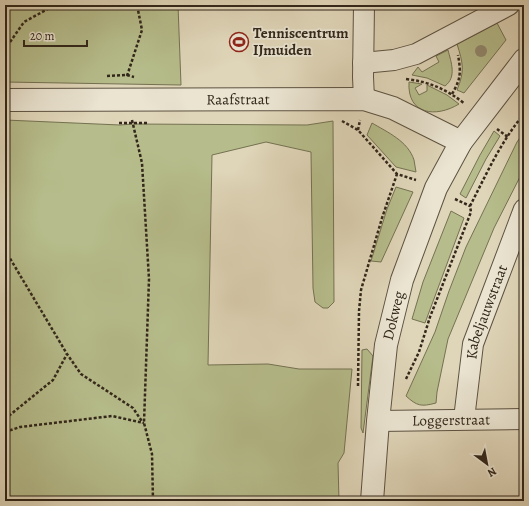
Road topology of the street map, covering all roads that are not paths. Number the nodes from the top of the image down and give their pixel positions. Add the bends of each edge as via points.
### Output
1 (364, 5) edge
2 (509, 5) edge
3 (524, 60) edge
4 (363, 63) junction
5 (364, 99) junction
6 (5, 100) edge
7 (461, 142) junction
8 (524, 208) edge
9 (464, 419) junction
10 (524, 419) edge
11 (378, 421) junction
12 (372, 501) edge

1 - 4 street
2 - 4 street via 416,54 394,60
3 - 7 street, Dokweg
4 - 5 street
5 - 6 street, Raafstraat
5 - 7 street, Raafstraat via 394,108
7 - 11 street, Dokweg via 436,188 402,280 386,345
8 - 9 street, Kabeljauwstraat via 473,344
9 - 10 street, Loggerstraat
9 - 11 street, Loggerstraat
11 - 12 street, Dokweg

